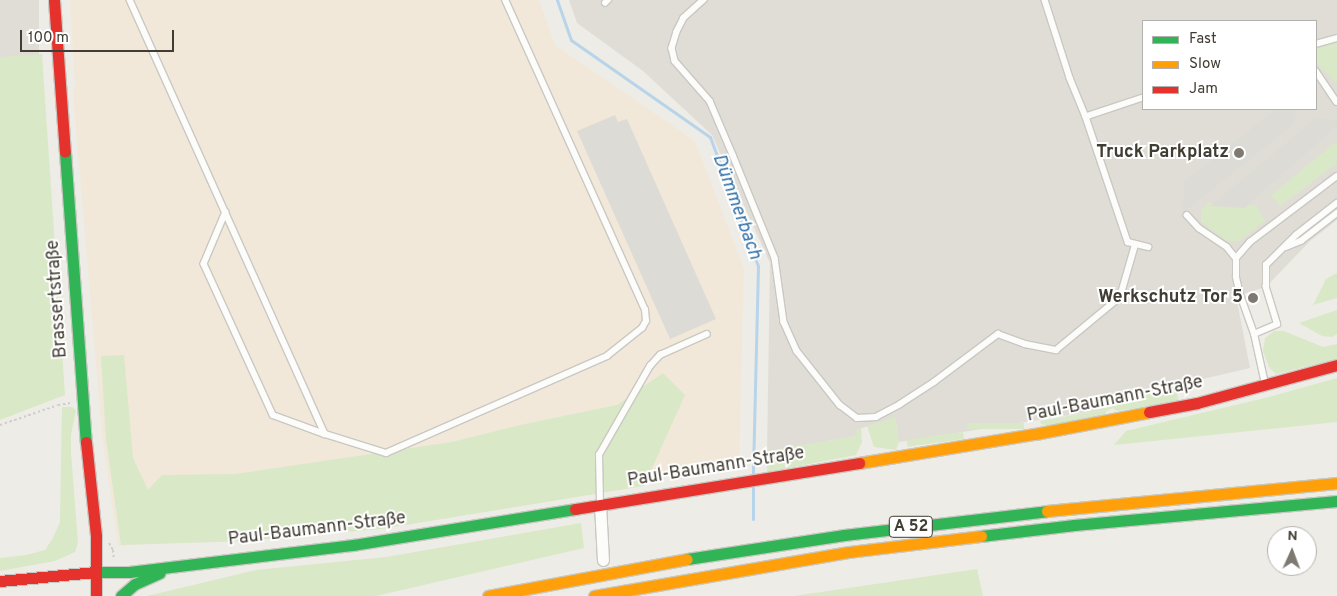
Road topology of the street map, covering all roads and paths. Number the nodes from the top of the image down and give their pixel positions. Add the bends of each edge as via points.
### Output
1 (54, 0) edge
2 (130, 0) edge
3 (505, 0) edge
4 (704, 0) edge
5 (1045, 0) edge
6 (1337, 38) edge
7 (1317, 44) edge
8 (1317, 72) edge
9 (1142, 98) edge
10 (1337, 102) edge
11 (1086, 117) junction
12 (1337, 176) edge
13 (1337, 203) edge
14 (226, 212) junction
15 (1337, 213) edge
16 (1187, 215) dead end
17 (1135, 246) junction
18 (1148, 247) dead end
19 (1282, 248) junction
20 (1236, 258) junction
21 (707, 334) dead end
22 (1254, 334) junction
23 (1337, 366) edge
24 (1266, 386) junction
25 (83, 401) junction
26 (0, 425) edge
27 (325, 434) junction
28 (1337, 483) edge
29 (1337, 501) edge
30 (600, 505) junction
31 (604, 560) dead end
32 (180, 565) junction
33 (95, 572) junction
34 (0, 581) edge
35 (96, 596) edge
36 (122, 596) edge
37 (488, 596) edge
38 (594, 596) edge

1 - 25 main road, Brassertstraße
2 - 14 lane
3 - 27 lane via 645,310 646,321 642,328 607,356 386,453
4 - 17 lane via 684,18 677,32 672,48 675,60 710,100 775,258 784,322 797,351 840,405 858,418 876,417 934,382 998,334 1056,350 1113,304 1122,290
5 - 11 lane
6 - 7 lane
8 - 10 lane
9 - 11 lane
11 - 17 lane via 1128,242
12 - 20 lane via 1250,242
13 - 19 lane
14 - 27 lane
14 - 27 lane via 204,264 273,415
15 - 19 lane via 1301,242
16 - 20 lane
17 - 18 lane
19 - 22 lane via 1266,265 1266,287 1277,324
20 - 22 lane via 1240,295
21 - 30 lane via 660,356 650,366 598,455
22 - 24 lane
23 - 24 main road, Paul-Baumann-Straße
24 - 30 main road, Paul-Baumann-Straße via 1122,419
25 - 26 path via 58,405
25 - 33 main road, Brassertstraße via 96,536
28 - 37 main road, A 52 via 1094,505 844,535 694,558
29 - 38 main road, A 52 via 1074,525 849,552
30 - 31 street
30 - 32 main road, Paul-Baumann-Straße via 352,545
32 - 33 main road, Paul-Baumann-Straße via 129,572
32 - 36 main road via 135,584
33 - 34 main road, Paul-Baumann-Straße
33 - 35 main road, Brassertstraße

